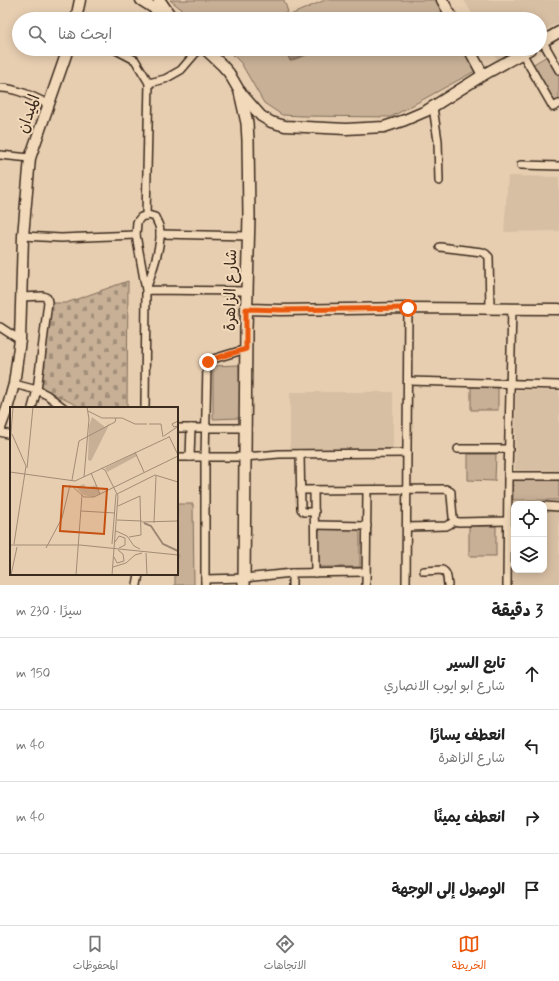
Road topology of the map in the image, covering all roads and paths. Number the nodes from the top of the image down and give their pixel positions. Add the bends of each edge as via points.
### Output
1 (80, 0) edge
2 (141, 0) edge
3 (159, 0) edge
4 (442, 0) edge
5 (77, 12) edge
6 (161, 12) edge
7 (167, 12) edge
8 (449, 12) edge
9 (559, 32) edge
10 (547, 39) edge
11 (547, 51) edge
12 (65, 56) edge
13 (127, 56) edge
14 (193, 56) edge
15 (212, 56) edge
16 (473, 56) edge
17 (517, 56) edge
18 (528, 56) edge
19 (559, 70) edge
20 (483, 75) junction
21 (149, 83) junction
22 (0, 88) edge
23 (240, 92) junction
24 (48, 104) junction
25 (559, 104) edge
26 (433, 107) junction
27 (0, 155) edge
28 (30, 158) junction
29 (521, 165) dead end
30 (559, 166) edge
31 (439, 181) dead end
32 (146, 216) junction
33 (160, 234) junction
34 (136, 235) junction
35 (23, 236) junction
36 (248, 236) junction
37 (440, 247) dead end
38 (146, 290) junction
39 (246, 291) junction
40 (21, 298) junction
41 (408, 308) junction
42 (490, 308) junction
43 (512, 308) junction
44 (246, 309) junction
45 (559, 309) edge
46 (0, 327) edge
47 (20, 340) junction
48 (246, 349) junction
49 (408, 381) junction
50 (14, 384) junction
51 (510, 384) junction
52 (559, 385) edge
53 (37, 390) junction
54 (32, 407) edge
55 (63, 407) edge
56 (145, 407) edge
57 (4, 408) edge
58 (0, 428) edge
59 (178, 428) edge
60 (191, 428) junction
61 (205, 428) junction
62 (245, 428) junction
63 (0, 432) edge
64 (10, 435) edge
65 (458, 449) dead end
66 (509, 449) junction
67 (407, 453) junction
68 (300, 454) junction
69 (178, 457) edge
70 (190, 457) junction
71 (205, 457) junction
72 (245, 457) junction
73 (508, 476) junction
74 (559, 476) edge
75 (407, 489) junction
76 (300, 490) junction
77 (314, 490) junction
78 (367, 490) junction
79 (511, 506) edge
80 (547, 506) edge
81 (559, 506) edge
82 (315, 512) junction
83 (454, 521) junction
84 (508, 521) junction
85 (315, 525) junction
86 (367, 526) junction
87 (407, 527) junction
88 (424, 570) dead end
89 (366, 572) junction
90 (292, 573) junction
91 (315, 573) junction
92 (139, 575) edge
93 (244, 581) edge
94 (205, 582) edge
95 (137, 585) edge
96 (292, 585) edge
97 (366, 585) edge
98 (406, 585) edge
99 (448, 585) edge
100 (508, 585) edge

1 - 5 main road
2 - 6 main road
3 - 7 main road
4 - 8 main road
9 - 10 main road
11 - 19 street
12 - 24 main road, الميدان
13 - 21 street via 135,60
14 - 21 street via 182,70 166,79
15 - 23 main road, شارع الزاهرة via 228,73
16 - 20 main road
17 - 20 main road, شارع الزاهرة
18 - 25 street via 553,107
20 - 26 main road, شارع الزاهرة
21 - 32 street
22 - 24 street via 33,96
23 - 26 main road, شارع الزاهرة via 262,116 284,126 346,129 384,127
23 - 36 main road, شارع الزاهرة via 248,136
24 - 28 main road, الميدان
26 - 31 street via 438,141
27 - 28 street
28 - 35 main road, الميدان
29 - 30 street
32 - 33 street via 155,217
32 - 34 street via 137,222
33 - 36 street
33 - 38 street via 156,260
34 - 35 street via 62,238
34 - 38 street
35 - 40 main road, الميدان
36 - 39 main road, شارع الزاهرة
37 - 42 street via 486,254
38 - 39 street
38 - 56 street
39 - 44 main road, شارع الزاهرة
40 - 47 main road, الميدان
40 - 53 street via 43,296 48,302
41 - 42 main road
41 - 44 main road
41 - 49 street
42 - 43 main road
43 - 45 main road
43 - 51 street
44 - 48 main road, شارع الزاهرة
46 - 47 street
47 - 50 main road, الميدان
48 - 61 street via 208,362
48 - 62 main road, شارع الزاهرة
49 - 51 street
49 - 67 street
50 - 53 street
50 - 57 main road, الميدان
51 - 52 street
51 - 66 street
53 - 54 street
53 - 55 street
57 - 58 main road, الميدان
59 - 60 street
60 - 61 street
60 - 70 street
61 - 62 street
61 - 71 street
62 - 72 main road, شارع الزاهرة
63 - 64 street
65 - 66 street
66 - 73 street
67 - 68 street
67 - 75 street
68 - 72 street
68 - 76 street
69 - 70 street
70 - 71 street
71 - 72 street
71 - 94 street
72 - 93 main road, شارع الزاهرة
73 - 74 street
73 - 79 street
75 - 78 street
75 - 83 street via 449,490
75 - 87 street
76 - 77 street
76 - 82 street via 300,509 304,512
77 - 78 street
77 - 82 street
78 - 86 street
79 - 84 street
80 - 81 street
82 - 85 street
83 - 84 street
83 - 87 street via 446,526
84 - 100 street
85 - 86 street
85 - 91 street
86 - 89 street
87 - 98 street
88 - 99 street via 444,571
89 - 91 street
89 - 97 street
90 - 91 street
90 - 93 street
90 - 96 street
92 - 95 street
93 - 94 street

